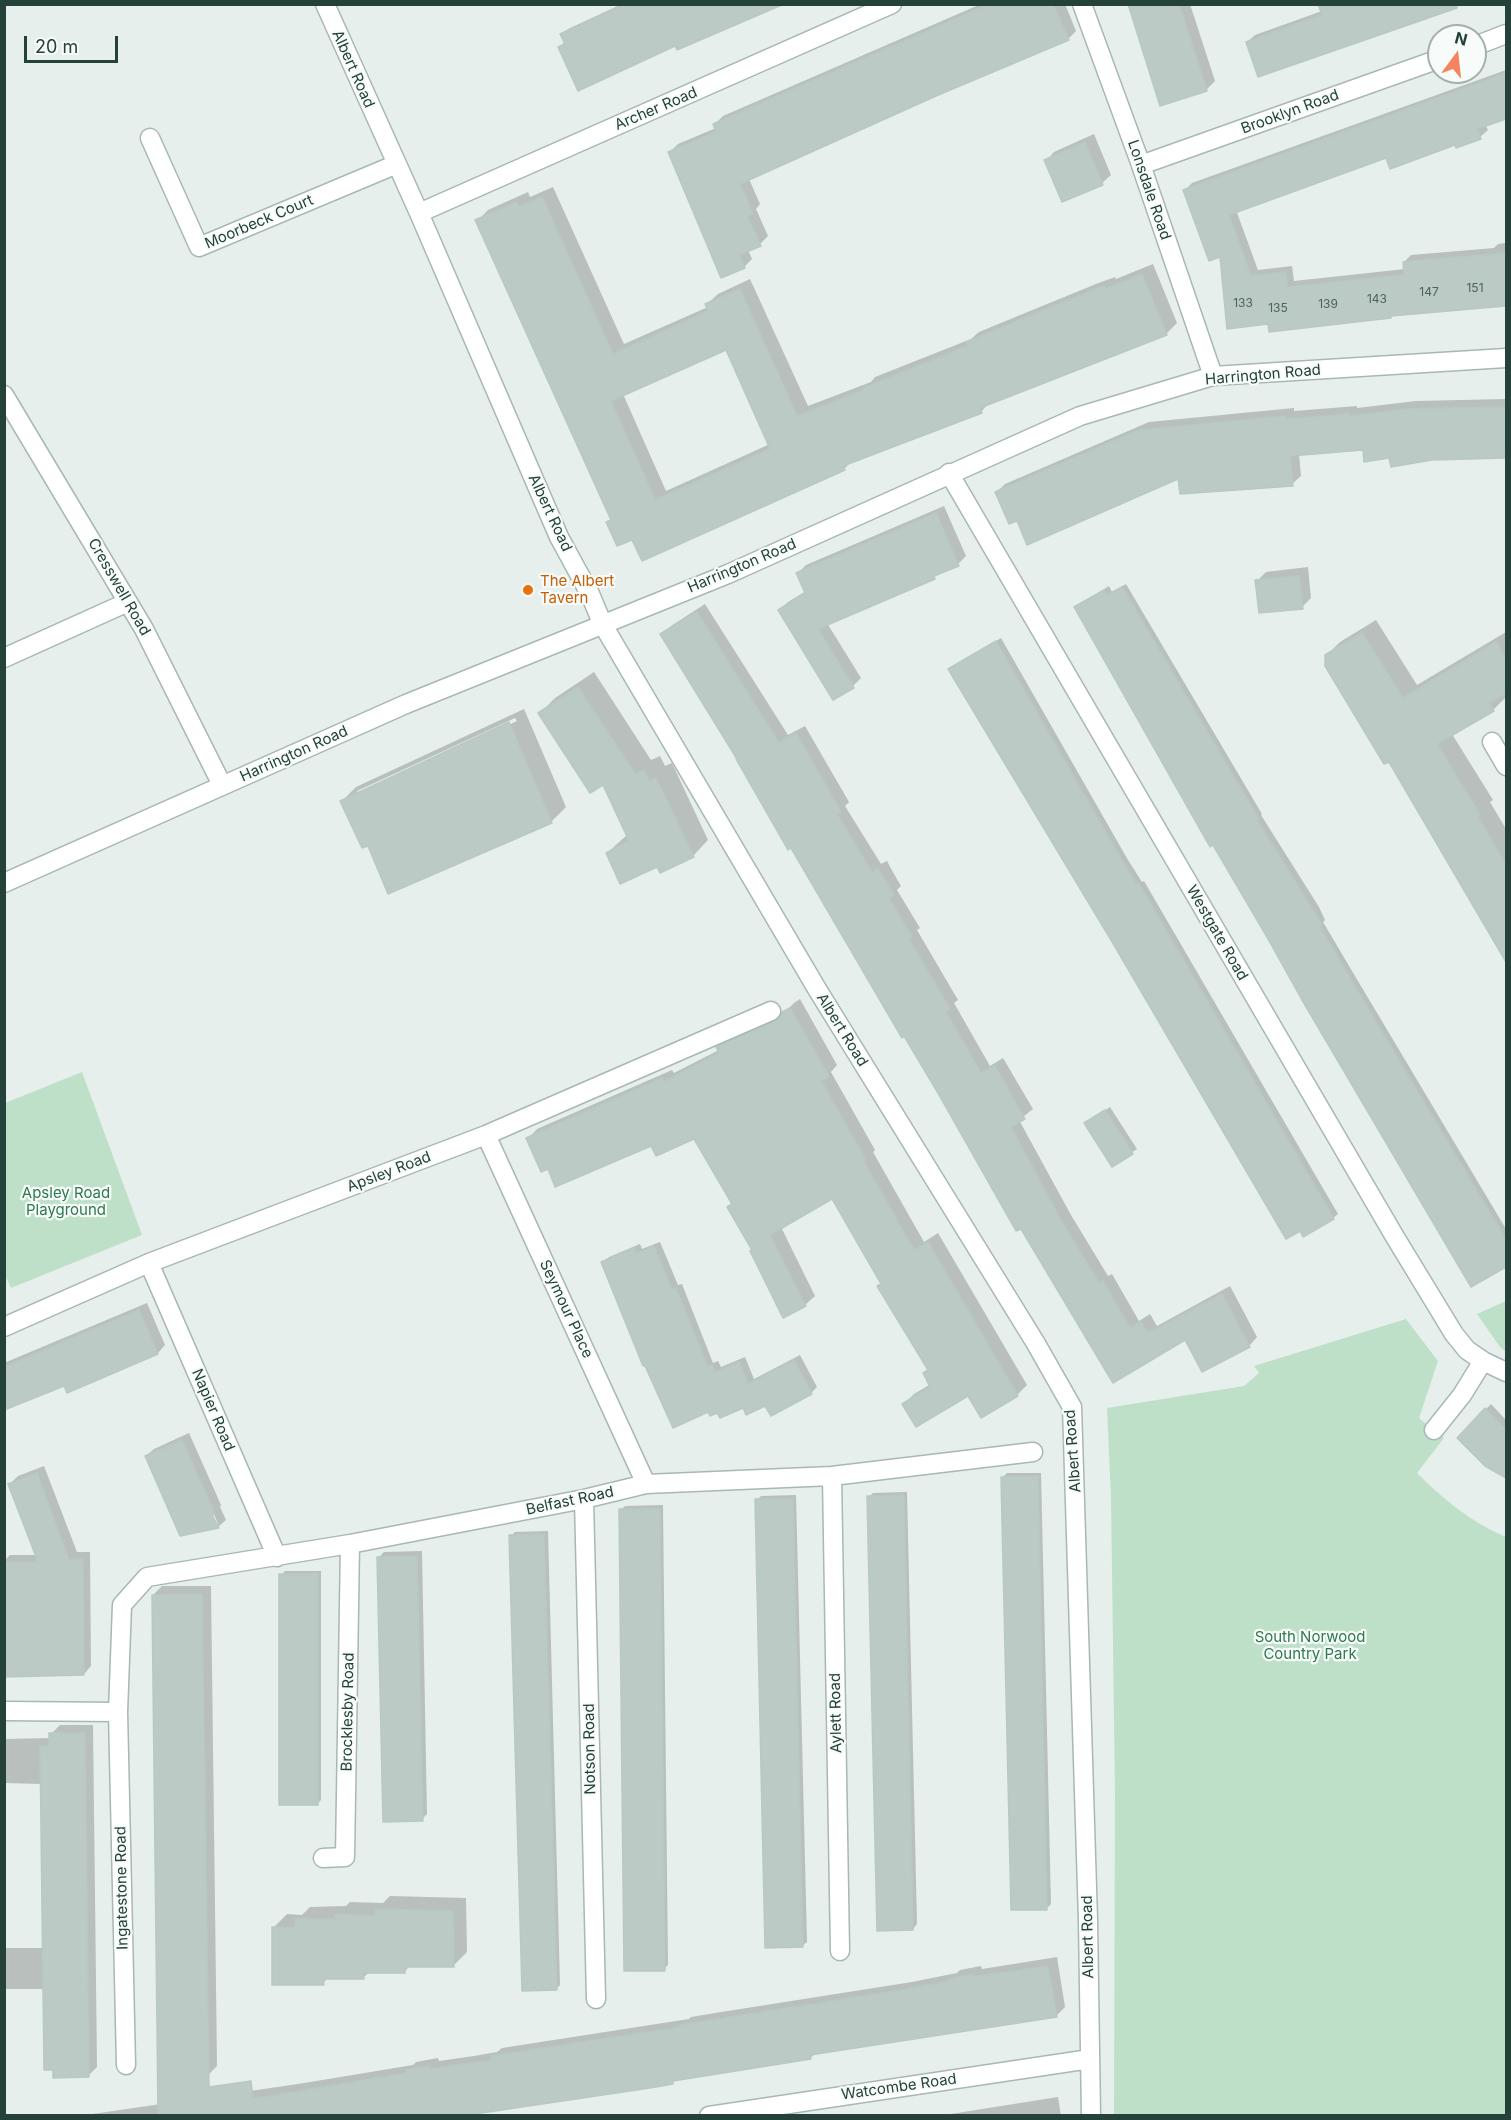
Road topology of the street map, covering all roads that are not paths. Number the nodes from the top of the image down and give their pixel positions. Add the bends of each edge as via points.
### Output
1 (325, 4) edge
2 (892, 4) edge
3 (1082, 4) edge
4 (1506, 34) edge
5 (1487, 41) edge
6 (1427, 62) edge
7 (150, 138) dead end
8 (397, 164) junction
9 (1141, 165) junction
10 (419, 213) junction
11 (1506, 358) edge
12 (1213, 376) junction
13 (4, 394) edge
14 (949, 473) junction
15 (128, 602) junction
16 (603, 625) junction
17 (4, 658) edge
18 (1492, 742) dead end
19 (1506, 766) edge
20 (222, 785) junction
21 (4, 883) edge
22 (771, 1011) dead end
23 (486, 1135) junction
24 (149, 1263) junction
25 (4, 1328) edge
26 (1484, 1361) junction
27 (1506, 1372) edge
28 (1434, 1430) dead end
29 (1033, 1452) dead end
30 (832, 1476) junction
31 (646, 1484) junction
32 (584, 1499) junction
33 (350, 1544) junction
34 (277, 1557) junction
35 (122, 1605) joint
36 (4, 1711) edge
37 (118, 1712) junction
38 (323, 1858) dead end
39 (840, 1951) dead end
40 (596, 1999) dead end
41 (1090, 2059) junction
42 (126, 2065) dead end
43 (708, 2115) edge
44 (1091, 2115) edge

1 - 8 street, Albert Road
2 - 10 street, Archer Road
3 - 9 street, Lonsdale Road
4 - 5 street
6 - 9 street, Brooklyn Road
7 - 8 street, Moorbeck Court via 199,248
8 - 10 street, Albert Road
9 - 12 street, Lonsdale Road
10 - 16 street, Albert Road via 559,537
11 - 12 street, Harrington Road
12 - 14 street, Harrington Road via 1080,416
13 - 15 street, Cresswell Road
14 - 16 street, Harrington Road via 728,574
14 - 26 street, Westgate Road via 1395,1237 1454,1334 1467,1350
15 - 17 street
15 - 20 street, Cresswell Road
16 - 20 street, Harrington Road via 406,704
16 - 41 street, Albert Road via 817,989 1072,1407
18 - 19 street
20 - 21 street, Harrington Road
22 - 23 street, Apsley Road
23 - 24 street, Apsley Road
23 - 31 street, Seymour Place
24 - 25 street, Apsley Road
24 - 34 street, Napier Road
26 - 27 street, Westgate Road
26 - 28 street
29 - 30 street, Belfast Road
30 - 31 street, Belfast Road
30 - 39 street, Aylett Road
31 - 32 street, Belfast Road
32 - 33 street, Belfast Road
32 - 40 street, Notson Road
33 - 34 street, Belfast Road
33 - 38 street, Brocklesby Road via 345,1857
34 - 35 street, Belfast Road via 147,1577
35 - 37 street, Ingatestone Road
36 - 37 street
37 - 42 street, Ingatestone Road
41 - 43 street, Watcombe Road
41 - 44 street, Albert Road

